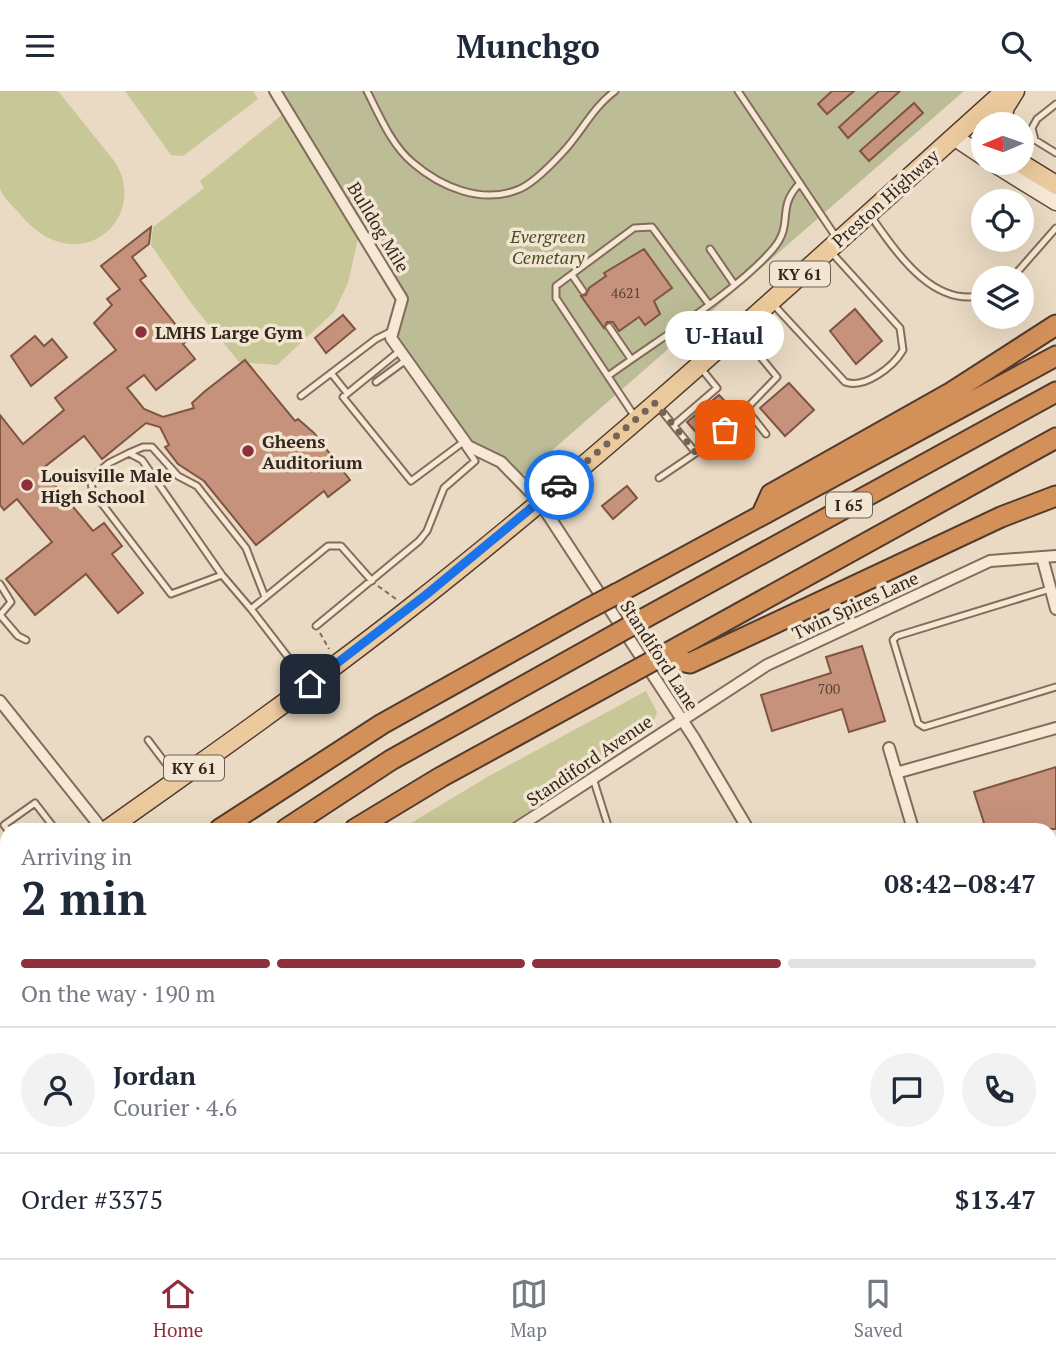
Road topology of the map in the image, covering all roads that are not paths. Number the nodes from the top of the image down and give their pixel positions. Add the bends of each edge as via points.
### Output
1 (275, 91) edge
2 (367, 91) edge
3 (615, 91) edge
4 (738, 91) edge
5 (1005, 91) edge
6 (1015, 91) edge
7 (1056, 104) edge
8 (1004, 112) edge
9 (954, 137) junction
10 (971, 148) edge
11 (1056, 153) edge
12 (1034, 172) edge
13 (1012, 175) edge
14 (800, 183) junction
15 (1056, 185) edge
16 (1056, 202) edge
17 (869, 213) junction
18 (1056, 228) edge
19 (833, 244) junction
20 (710, 250) dead end
21 (1023, 266) edge
22 (572, 275) junction
23 (734, 284) junction
24 (583, 291) dead end
25 (971, 296) edge
26 (770, 300) junction
27 (708, 303) junction
28 (1056, 325) edge
29 (609, 327) dead end
30 (738, 329) junction
31 (391, 335) junction
32 (396, 354) junction
33 (1056, 356) edge
34 (631, 359) junction
35 (402, 363) junction
36 (698, 365) junction
37 (331, 373) junction
38 (608, 376) junction
39 (376, 382) dead end
40 (1056, 392) edge
41 (348, 393) junction
42 (301, 397) dead end
43 (655, 403) junction
44 (746, 408) junction
45 (636, 419) junction
46 (736, 419) dead end
47 (674, 425) junction
48 (725, 430) dead end
49 (766, 434) dead end
50 (1056, 438) edge
51 (462, 443) junction
52 (129, 453) junction
53 (696, 453) junction
54 (475, 461) junction
55 (501, 462) junction
56 (659, 478) dead end
57 (1056, 496) edge
58 (539, 501) junction
59 (762, 514) junction
60 (1056, 556) edge
61 (1042, 557) junction
62 (222, 575) junction
63 (372, 581) junction
64 (0, 584) edge
65 (1050, 590) junction
66 (265, 597) junction
67 (251, 609) junction
68 (1056, 609) edge
69 (0, 615) edge
70 (316, 626) road end
71 (26, 640) dead end
72 (660, 657) junction
73 (310, 684) junction
74 (1056, 687) edge
75 (0, 701) edge
76 (681, 719) junction
77 (1056, 728) edge
78 (148, 740) dead end
79 (889, 748) dead end
80 (896, 773) junction
81 (593, 778) junction
82 (178, 780) junction
83 (7, 823) edge
84 (50, 823) edge
85 (97, 823) edge
86 (117, 823) edge
87 (229, 823) edge
88 (295, 823) edge
89 (365, 823) edge
90 (525, 823) edge
91 (606, 823) edge
92 (744, 823) edge
93 (911, 823) edge

1 - 31 street, Bulldog Mile via 402,299
2 - 3 lane via 387,130 412,163 454,190 489,196 519,190 563,152
4 - 14 lane
5 - 9 main road, Preston Highway / KY 61
6 - 8 main road
7 - 11 lane via 1031,128 1035,140
9 - 10 main road
9 - 17 main road, Preston Highway / KY 61
12 - 15 main road
13 - 16 main road
14 - 19 lane
14 - 23 lane via 788,196 783,234
17 - 19 main road, Preston Highway / KY 61
17 - 25 lane via 903,262 926,280 961,297
18 - 21 lane
19 - 26 main road, Preston Highway / KY 61
19 - 26 lane via 900,328 902,350 893,362 859,383 845,382
20 - 23 lane
22 - 24 lane
22 - 27 lane via 634,228 645,225 652,227
22 - 38 lane via 556,286 556,298
23 - 27 lane
26 - 30 main road, Preston Highway / KY 61
27 - 34 lane
28 - 59 highway via 952,392 771,494
29 - 34 lane
30 - 36 main road, Preston Highway / KY 61
30 - 44 lane via 777,377
31 - 32 lane
31 - 37 lane via 376,339
31 - 55 street via 468,446
32 - 35 lane
32 - 41 lane
33 - 59 highway
34 - 38 lane
35 - 39 lane
35 - 51 lane
36 - 43 main road, Preston Highway / KY 61
36 - 47 lane via 717,388
37 - 41 lane
37 - 42 lane
38 - 45 lane
40 - 88 highway, I 65, bridge via 391,760
41 - 51 lane via 343,397 411,481
43 - 45 main road, Preston Highway / KY 61
43 - 47 lane
44 - 46 lane
44 - 49 lane
45 - 58 main road, Preston Highway / KY 61
47 - 53 lane
48 - 53 lane
50 - 72 highway, I 65
51 - 54 lane
52 - 62 lane via 142,460
52 - 62 lane via 90,479 93,492 171,594
52 - 66 lane via 152,447 178,476 197,486 246,548
53 - 56 lane
54 - 55 lane via 482,457
54 - 63 lane via 444,488 427,531
55 - 58 street
57 - 72 highway via 1000,517 690,663
58 - 73 main road, Preston Highway / KY 61
58 - 76 street, Standiford Lane
59 - 87 highway, bridge via 382,724
60 - 61 street, Twin Spires Lane
61 - 65 street
61 - 76 street, Twin Spires Lane via 990,561 767,665
62 - 67 lane
63 - 66 lane via 341,546 328,546
63 - 70 lane
64 - 69 lane via 11,602
65 - 68 street
65 - 74 lane via 893,640 918,723 924,727
66 - 67 lane
67 - 73 lane
69 - 71 lane
72 - 89 highway, I 65, bridge
73 - 82 main road, Preston Highway / KY 61
75 - 85 street
76 - 81 street, Standiford Avenue
76 - 92 street, Standiford Lane
77 - 80 street
78 - 82 lane
79 - 80 street
80 - 93 street
81 - 90 street, Standiford Avenue
81 - 91 lane
82 - 86 main road, Preston Highway / KY 61
83 - 84 lane via 35,803

